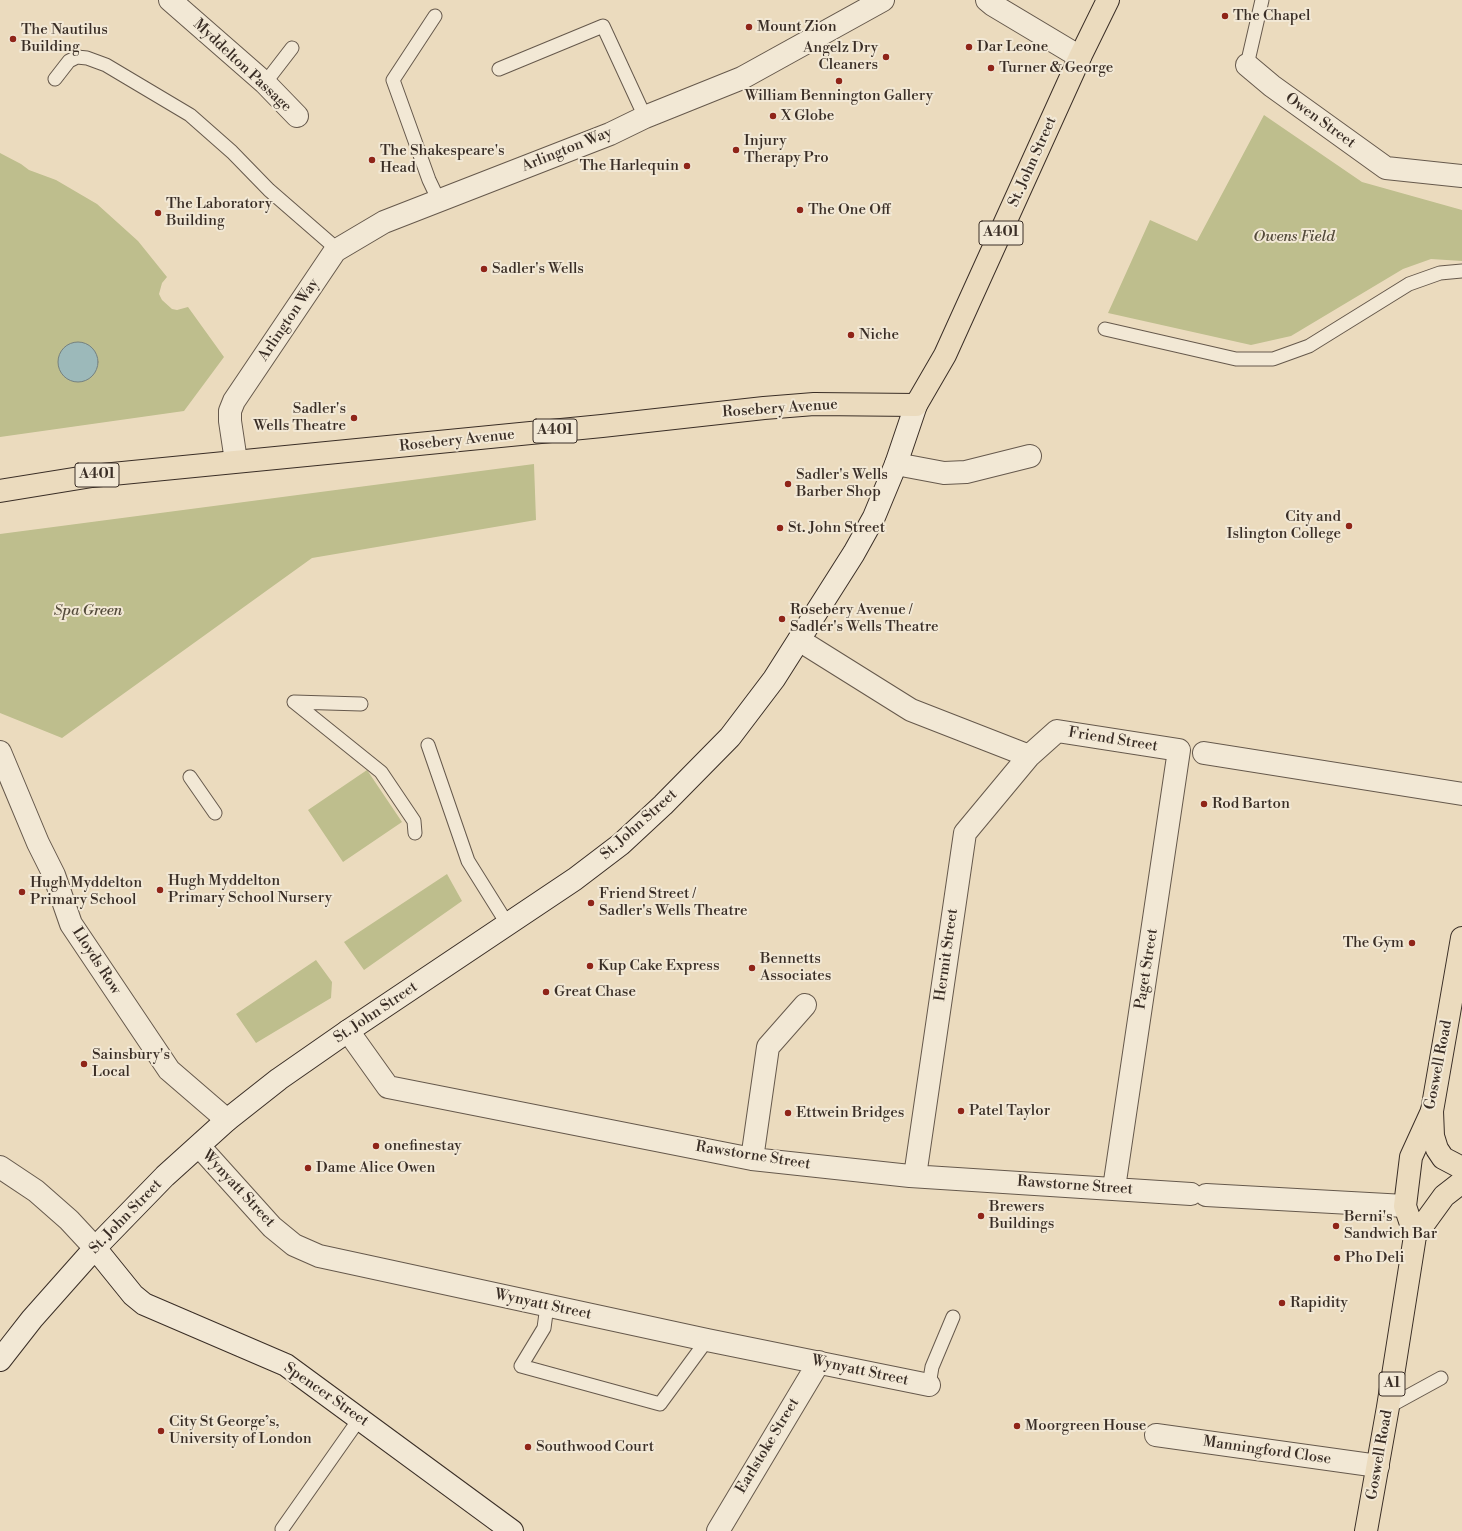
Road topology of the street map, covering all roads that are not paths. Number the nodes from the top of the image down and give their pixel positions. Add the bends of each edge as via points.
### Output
1 (170, 0) edge
2 (883, 0) edge
3 (1108, 0) edge
4 (1262, 0) edge
5 (996, 6) edge
6 (436, 16) dead end
7 (292, 48) dead end
8 (1080, 58) junction
9 (1247, 65) joint
10 (499, 69) dead end
11 (55, 79) dead end
12 (265, 83) junction
13 (297, 116) dead end
14 (646, 117) junction
15 (1462, 176) edge
16 (439, 201) junction
17 (335, 251) junction
18 (1462, 271) edge
19 (1105, 329) dead end
20 (916, 405) junction
21 (1030, 456) dead end
22 (236, 461) junction
23 (896, 464) junction
24 (0, 491) edge
25 (799, 640) junction
26 (361, 704) dead end
27 (428, 745) dead end
28 (1179, 750) junction
29 (0, 752) edge
30 (1204, 753) joint
31 (1029, 756) junction
32 (190, 777) dead end
33 (1462, 794) edge
34 (215, 813) dead end
35 (415, 833) dead end
36 (508, 925) junction
37 (1461, 946) edge
38 (805, 1005) dead end
39 (348, 1031) junction
40 (1432, 1111) junction
41 (227, 1120) junction
42 (199, 1146) junction
43 (752, 1159) junction
44 (0, 1167) edge
45 (1462, 1168) edge
46 (915, 1176) junction
47 (1462, 1182) edge
48 (1114, 1188) junction
49 (1405, 1206) junction
50 (1415, 1236) junction
51 (96, 1248) junction
52 (547, 1306) junction
53 (953, 1317) dead end
54 (707, 1340) junction
55 (0, 1360) edge
56 (819, 1362) junction
57 (1441, 1378) dead end
58 (929, 1385) joint
59 (1388, 1407) junction
60 (360, 1418) junction
61 (1156, 1435) dead end
62 (1378, 1466) junction
63 (282, 1529) dead end
64 (512, 1531) edge
65 (718, 1531) edge
66 (1366, 1531) edge

1 - 12 street, Myddelton Passage
2 - 14 street, Arlington Way via 742,78
3 - 8 main road, St. John Street / A401
4 - 9 lane, Owen Street
5 - 8 street
6 - 16 lane via 393,80
7 - 12 lane
8 - 20 main road, St. John Street / A401 via 945,355
9 - 15 street, Owen Street via 1386,168
10 - 14 lane via 603,26
11 - 17 lane via 69,61 77,57 87,58 106,65 190,115 232,152 269,190 330,243
12 - 13 street, Myddelton Passage
14 - 16 street, Arlington Way via 610,134
16 - 17 street, Arlington Way via 384,222
17 - 22 street, Arlington Way via 234,401 230,421
18 - 19 lane via 1440,274 1409,284 1308,346 1273,360 1236,359
20 - 22 main road, Rosebery Avenue / A401 via 814,404 764,408
20 - 23 street, St. John Street
21 - 23 street via 966,472 944,473
22 - 24 main road, Rosebery Avenue / A401 via 92,476
23 - 25 street, St. John Street via 874,516
25 - 31 street via 911,710
25 - 36 street, St. John Street via 774,679 730,737 663,805 616,848
26 - 35 lane via 294,702 381,772 414,821
27 - 36 lane via 468,861
28 - 30 lane, Friend Street
28 - 31 street, Friend Street via 1056,731
28 - 48 street, Paget Street
29 - 41 street, Lloyds Row via 54,875 71,924 169,1070
30 - 33 street, Friend Street
31 - 46 street, Hermit Street via 965,833
32 - 34 lane
36 - 39 street, St. John Street
37 - 40 main road, Goswell Road / A1
38 - 43 street via 768,1047
39 - 41 street, St. John Street via 279,1079
39 - 43 street, Rawstorne Street via 388,1087
40 - 45 main road, A1 via 1432,1136 1437,1150 1443,1158
40 - 49 main road, Goswell Road / A1 via 1411,1156
41 - 42 street, St. John Street
42 - 51 street, St. John Street via 160,1181
42 - 52 street, Wynyatt Street via 272,1227 294,1245 319,1256
43 - 46 street, Rawstorne Street
44 - 51 street, Spencer Street via 36,1191
46 - 48 street, Rawstorne Street
47 - 50 main road, Goswell Road / A1 via 1444,1196
48 - 49 street, Rawstorne Street
49 - 50 main road, Goswell Road / A1
50 - 59 main road, Goswell Road / A1
51 - 55 street, St. John Street via 15,1338
51 - 60 street, Spencer Street via 132,1296 144,1304 286,1365
52 - 54 street, Wynyatt Street
52 - 54 lane via 544,1328 520,1366 660,1404
53 - 58 lane via 932,1367
54 - 56 street, Wynyatt Street
56 - 58 street, Wynyatt Street
56 - 65 street, Earlstoke Street
57 - 59 lane
59 - 62 main road, Goswell Road / A1
60 - 63 lane
60 - 64 street, Spencer Street
61 - 62 street, Manningford Close
62 - 66 main road, Goswell Road / A1

